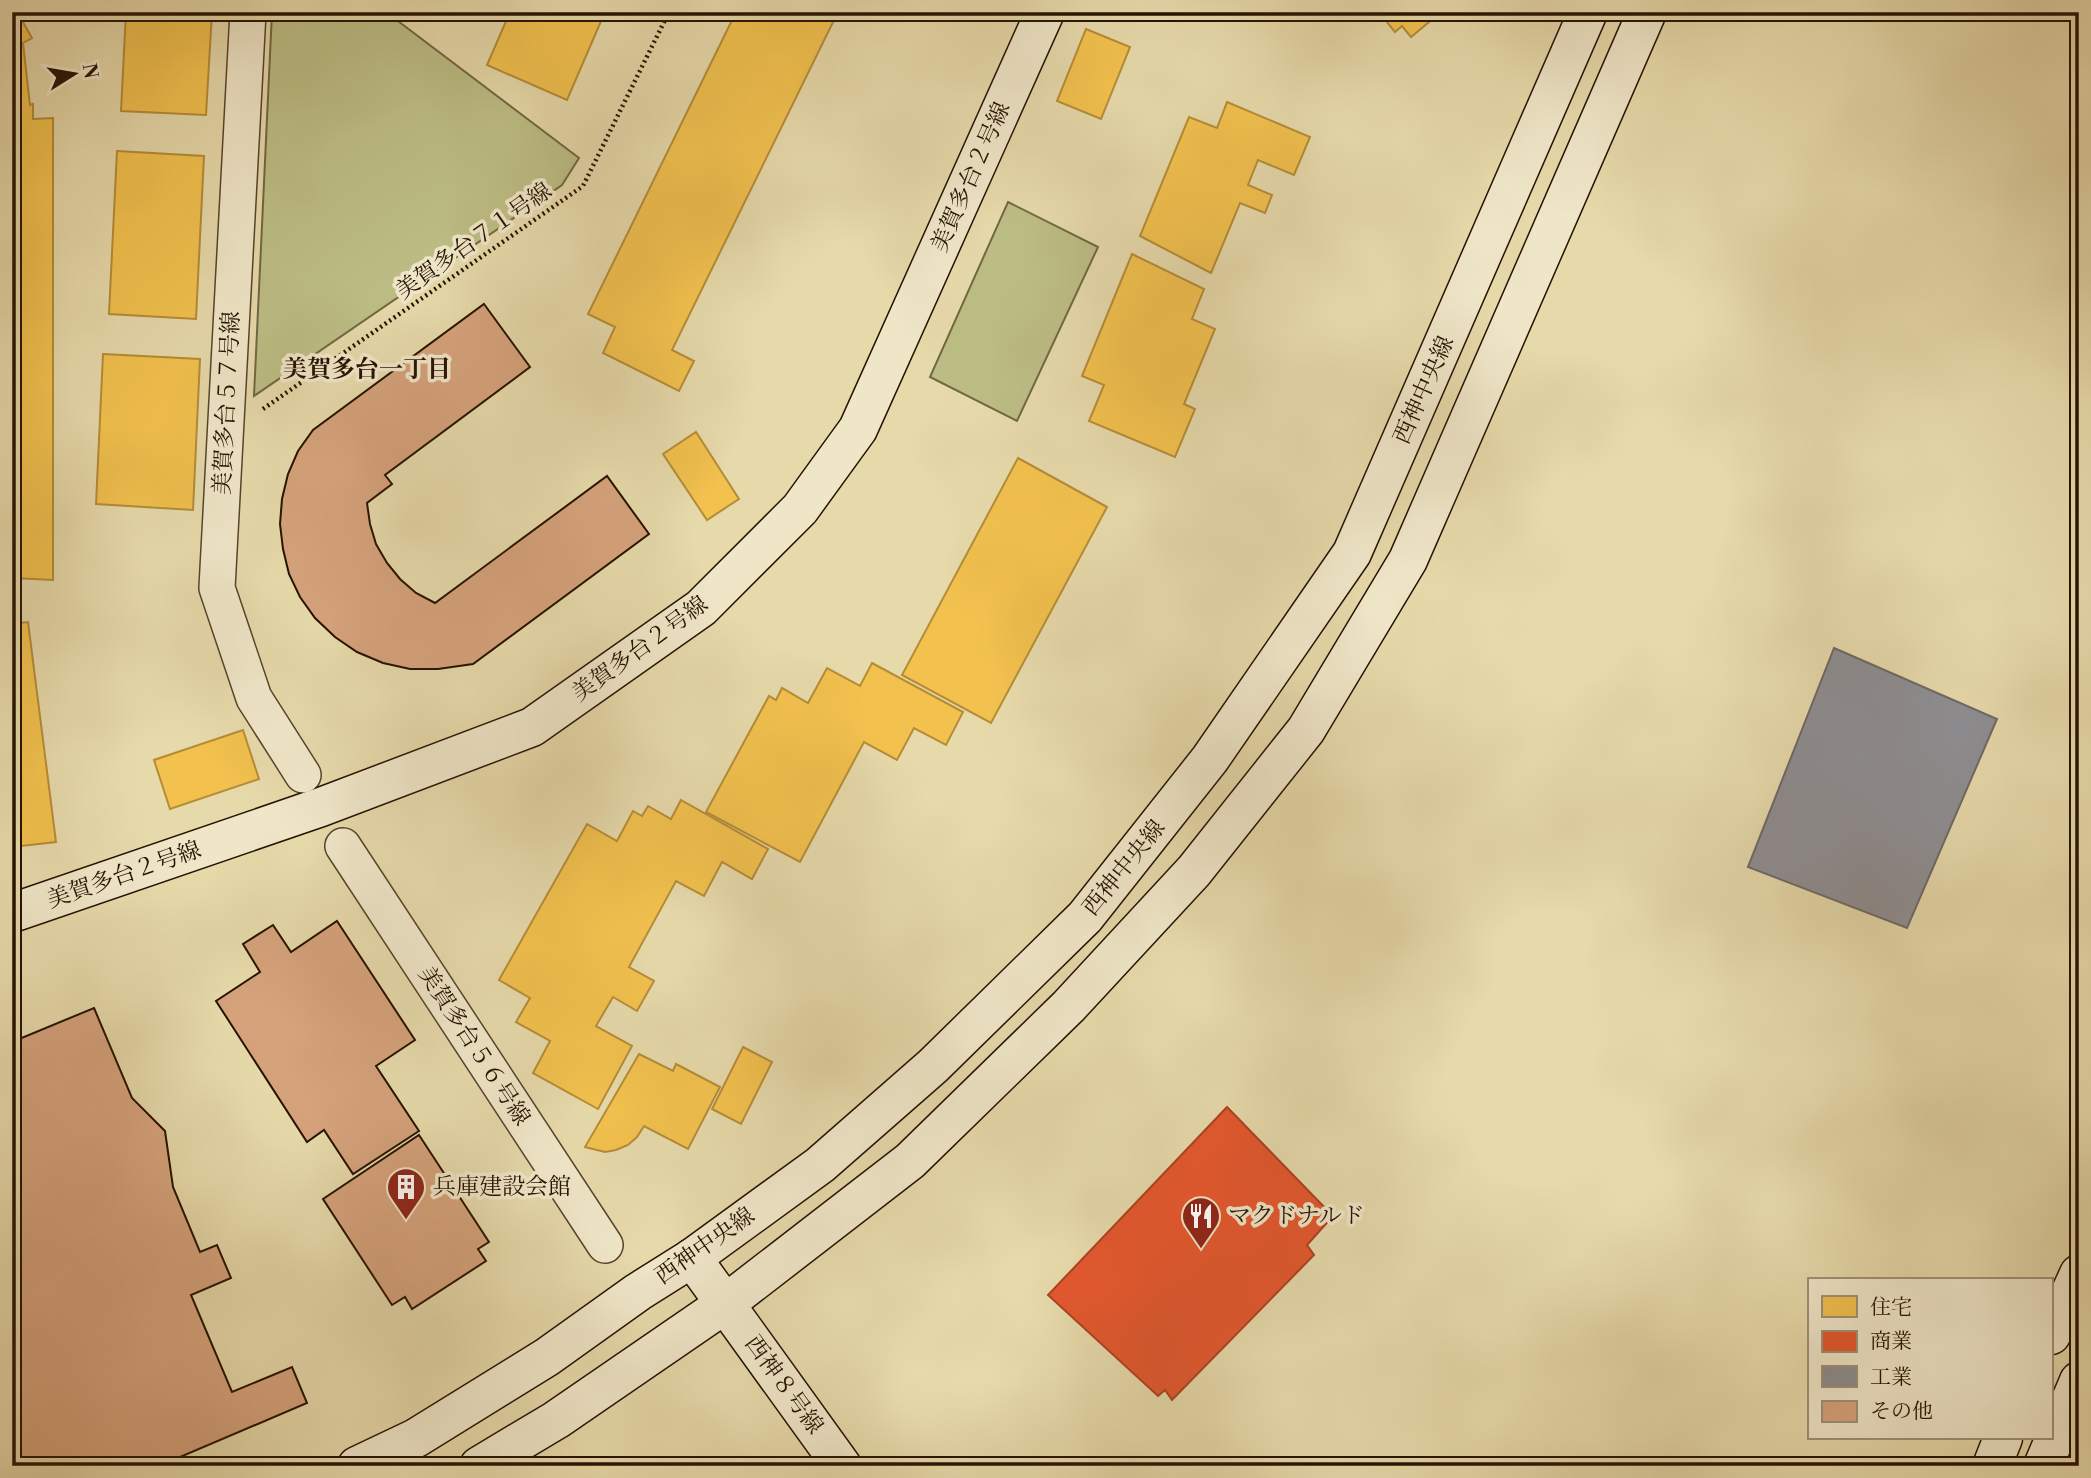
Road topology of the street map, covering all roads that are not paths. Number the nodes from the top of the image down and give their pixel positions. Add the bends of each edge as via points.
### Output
1 (248, 12) edge
2 (1045, 12) edge
3 (1588, 12) edge
4 (1647, 12) edge
5 (303, 775) dead end
6 (343, 846) dead end
7 (12, 913) edge
8 (605, 1245) dead end
9 (692, 1258) junction
10 (2079, 1275) edge
11 (725, 1304) junction
12 (2052, 1333) edge
13 (2079, 1381) edge
14 (2002, 1440) edge
15 (357, 1466) edge
16 (479, 1466) edge
17 (842, 1466) edge
18 (1992, 1466) edge
19 (2043, 1466) edge

1 - 5 street, 美賀多台５７号線 via 218,588 254,698
2 - 7 street, 美賀多台２号線 via 858,429 800,509 701,607 532,727 321,807
3 - 9 street, 西神中央線 via 1352,553 1210,759 1085,917 933,1066 820,1165
4 - 11 street via 1408,560 1306,730 1194,871 999,1076 910,1161
6 - 8 street, 美賀多台５６号線
9 - 11 street, 西神８号線
9 - 15 street, 西神中央線 via 547,1357 416,1438
10 - 12 street
11 - 16 street via 556,1420
11 - 17 street, 西神８号線
13 - 19 street
14 - 18 street

